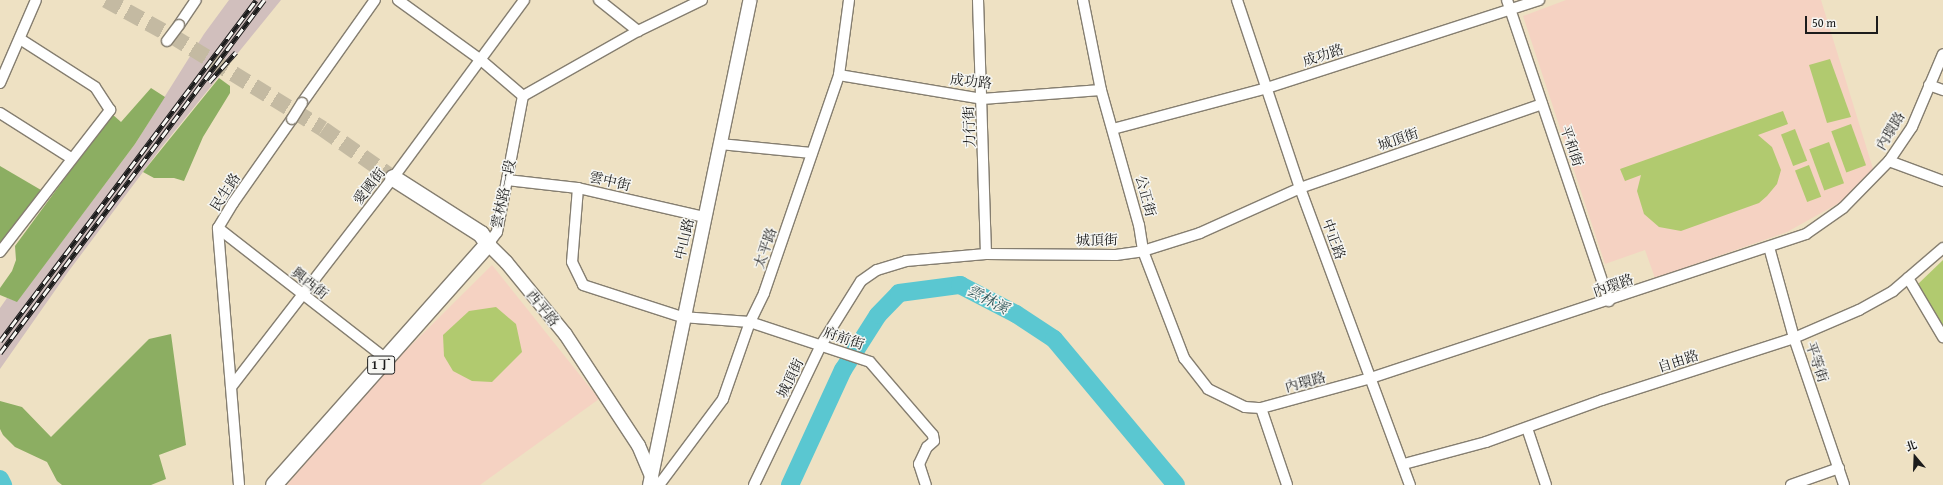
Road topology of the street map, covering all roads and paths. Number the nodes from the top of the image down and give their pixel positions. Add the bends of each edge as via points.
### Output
1 (36, 0) edge
2 (196, 0) edge
3 (375, 0) edge
4 (398, 0) edge
5 (524, 0) edge
6 (599, 0) edge
7 (702, 0) edge
8 (749, 0) edge
9 (849, 0) edge
10 (978, 0) edge
11 (1083, 0) edge
12 (1237, 0) edge
13 (1539, 0) edge
14 (1508, 5) edge
15 (638, 31) junction
16 (20, 39) junction
17 (167, 42) dead end
18 (1943, 54) edge
19 (481, 60) junction
20 (839, 75) junction
21 (0, 83) edge
22 (1929, 85) junction
23 (1267, 88) junction
24 (1101, 90) junction
25 (1943, 90) edge
26 (523, 96) junction
27 (982, 99) junction
28 (1542, 104) junction
29 (0, 113) edge
30 (1113, 129) junction
31 (720, 144) junction
32 (812, 153) junction
33 (71, 158) junction
34 (1889, 161) junction
35 (393, 178) junction
36 (507, 180) junction
37 (1943, 181) edge
38 (578, 188) junction
39 (1300, 188) junction
40 (705, 217) junction
41 (218, 228) junction
42 (488, 244) junction
43 (1769, 247) junction
44 (1943, 248) edge
45 (1143, 251) junction
46 (0, 252) edge
47 (986, 254) junction
48 (1908, 278) junction
49 (302, 295) junction
50 (1609, 300) junction
51 (682, 317) junction
52 (750, 322) junction
53 (1943, 337) edge
54 (1794, 338) junction
55 (822, 345) junction
56 (386, 359) junction
57 (1371, 378) junction
58 (232, 386) junction
59 (1208, 389) joint
60 (1261, 408) junction
61 (1527, 428) junction
62 (1404, 464) junction
63 (1839, 468) junction
64 (653, 482) edge
65 (239, 485) edge
66 (274, 485) edge
67 (754, 485) edge
68 (926, 485) edge
69 (1287, 485) edge
70 (1410, 485) edge
71 (1546, 485) edge
72 (1791, 485) edge
73 (1844, 485) edge

1 - 16 street
2 - 17 street, bridge
3 - 41 street, 民生路, bridge
4 - 19 street
5 - 19 street, 愛國街
6 - 15 street
7 - 15 street
8 - 31 street, 中山路
9 - 20 street, 太平路
10 - 27 street, 力行街
11 - 24 street, 公正街
12 - 23 street, 中正路
13 - 14 street, 成功路
14 - 23 street, 成功路
14 - 28 street, 平和街
15 - 26 street
16 - 21 street
16 - 33 street via 95,87 110,110
18 - 22 street, 內環路
19 - 26 street
19 - 35 street, 愛國街
20 - 27 street, 成功路
20 - 32 street, 太平路
22 - 25 street
22 - 34 street, 內環路 via 1912,127
23 - 30 street, 成功路
23 - 39 street, 中正路
24 - 27 street, 成功路
24 - 30 street, 公正街
26 - 36 street, 雲林路一段
27 - 47 street, 力行街
28 - 39 street, 城頂街
28 - 50 street, 平和街
29 - 33 street
30 - 45 street, 公正街 via 1139,225
31 - 32 street
31 - 40 street, 中山路
32 - 52 street, 太平路 via 764,294
33 - 46 street
34 - 37 street
34 - 43 street, 內環路 via 1843,208 1806,234
35 - 42 main road, 西平路 via 481,234
35 - 49 street, 愛國街
36 - 38 street, 雲中街
36 - 42 street, 雲林路一段 via 497,232
38 - 40 street, 雲中街
38 - 51 street, 府前街 via 572,262 583,285
39 - 45 street, 城頂街 via 1200,233
39 - 57 street, 中正路
40 - 51 street, 中山路
41 - 49 street, 興西街
41 - 58 street, 民生路
42 - 56 main road, 雲林路一段 / 1丁
42 - 64 street, 西平路 via 565,334 638,445
43 - 50 street, 內環路
43 - 54 street, 平等街
44 - 48 street, 自由路
45 - 47 street, 城頂街 via 1116,255
45 - 59 street, 公正街 via 1184,358
47 - 55 street, 城頂街 via 906,261 877,270 861,281
48 - 53 street
48 - 54 street, 自由路 via 1892,291 1859,310
49 - 56 street, 興西街
49 - 58 street, 愛國街
50 - 57 street, 內環路
51 - 52 street, 府前街
51 - 64 street, 中山路
52 - 55 street, 府前街
52 - 64 street, 太平路 via 723,399
54 - 61 street, 自由路 via 1602,400
54 - 63 street, 平等街
55 - 67 street, 城頂街
55 - 68 street, 府前街 via 870,362 933,435 934,441 924,452 919,464
56 - 66 main road, 雲林路一段 / 1丁
57 - 60 street, 內環路
57 - 62 street, 中正路
58 - 65 street, 民生路 via 233,434
59 - 60 street, 內環路 via 1245,407
60 - 69 street
61 - 62 street, 自由路
61 - 71 street
62 - 70 street, 中正路
63 - 72 street
63 - 73 street, 平等街

